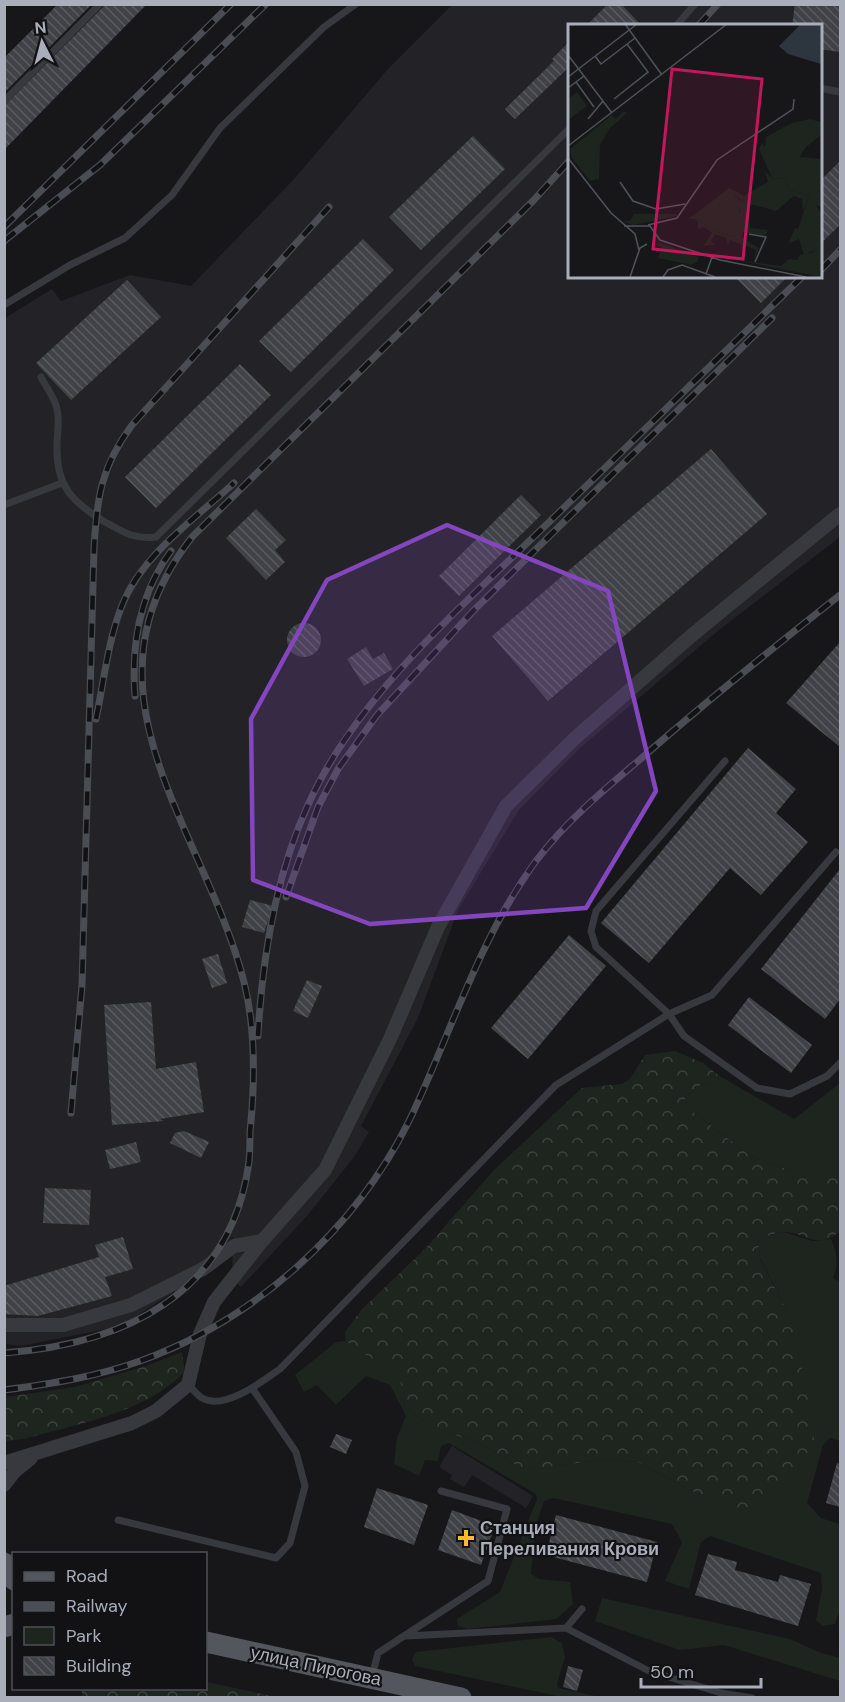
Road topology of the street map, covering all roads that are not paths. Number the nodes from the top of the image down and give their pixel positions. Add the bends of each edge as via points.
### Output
1 (100, 4) edge
2 (356, 4) edge
3 (695, 4) edge
4 (678, 24) edge
5 (821, 88) edge
6 (840, 92) edge
7 (4, 101) edge
8 (568, 130) edge
9 (4, 305) edge
10 (41, 377) dead end
11 (62, 483) junction
12 (4, 506) edge
13 (840, 514) edge
14 (725, 761) dead end
15 (836, 852) dead end
16 (669, 1014) junction
17 (840, 1063) edge
18 (262, 1241) junction
19 (4, 1325) edge
20 (188, 1385) junction
21 (252, 1388) junction
22 (52, 1448) junction
23 (4, 1463) edge
24 (4, 1485) edge
25 (441, 1491) dead end
26 (118, 1520) dead end
27 (4, 1563) edge
28 (12, 1577) edge
29 (582, 1609) dead end
30 (566, 1628) junction
31 (403, 1636) junction
32 (207, 1642) edge
33 (372, 1678) junction
34 (721, 1695) edge
35 (461, 1698) edge
36 (752, 1698) edge

1 - 7 lane
2 - 9 lane via 324,27 220,128 172,195 125,238 70,265
3 - 4 lane
5 - 6 lane
8 - 11 lane via 156,537 140,539 122,531 85,508
10 - 11 lane via 58,412 58,471
11 - 12 lane
13 - 18 street via 691,636 574,739 506,806 438,927 390,1039 325,1170
14 - 16 lane via 596,911 591,931 596,947
15 - 16 lane via 712,995
16 - 17 lane via 684,1036 757,1088 790,1094 827,1076
16 - 21 lane via 556,1085 280,1369
18 - 19 street via 234,1246 203,1269 131,1305 63,1325
18 - 20 street via 214,1302 200,1334
20 - 21 lane via 203,1399 214,1401
20 - 22 street via 156,1412
21 - 26 lane via 296,1452 305,1486 290,1543 276,1558
22 - 23 street
22 - 24 street via 30,1459
25 - 31 lane via 507,1509 488,1581
27 - 28 main road
29 - 30 lane
30 - 31 lane
30 - 34 lane via 650,1671
31 - 33 lane via 378,1653
32 - 33 main road, улица Пирогова
33 - 35 main road, улица Пирогова
34 - 36 lane

